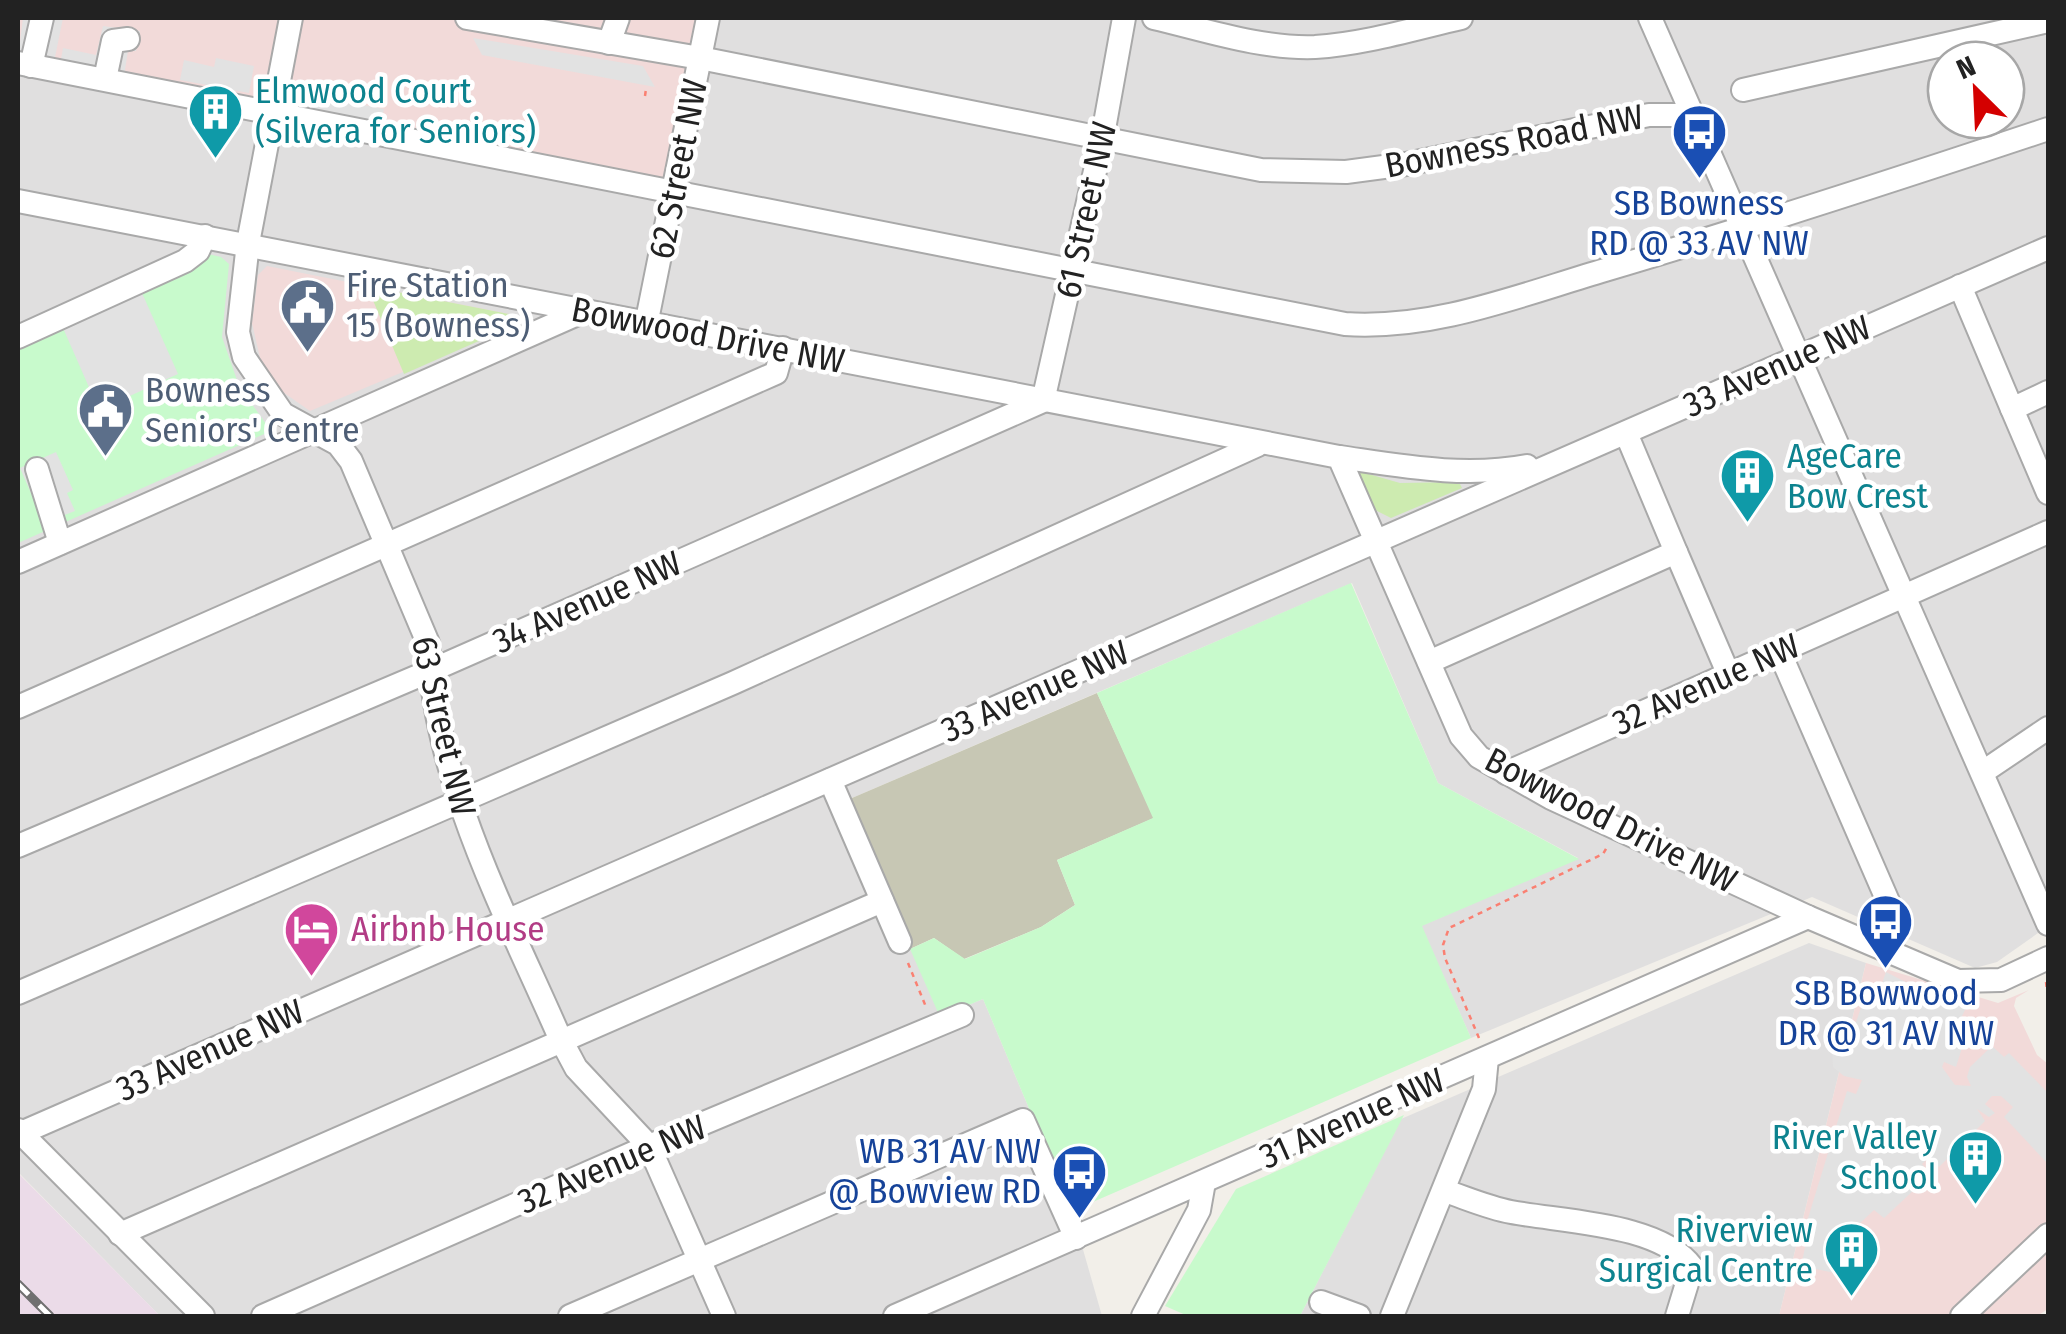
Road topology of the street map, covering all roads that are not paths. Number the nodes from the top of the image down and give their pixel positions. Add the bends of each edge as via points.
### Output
1 (42, 18) edge
2 (291, 18) edge
3 (466, 18) edge
4 (618, 18) edge
5 (708, 18) edge
6 (1124, 18) edge
7 (1154, 18) edge
8 (1460, 18) edge
9 (1650, 18) edge
10 (2048, 21) edge
11 (578, 27) edge
12 (128, 40) dead end
13 (609, 43) junction
14 (700, 58) junction
15 (24, 65) edge
16 (105, 79) junction
17 (1744, 90) dead end
18 (273, 113) junction
19 (1690, 114) junction
20 (2048, 130) edge
21 (1102, 140) junction
22 (674, 190) junction
23 (18, 201) edge
24 (1743, 230) junction
25 (204, 236) junction
26 (248, 243) junction
27 (2048, 248) edge
28 (1073, 272) junction
29 (1960, 286) junction
30 (582, 312) junction
31 (647, 320) junction
32 (18, 337) edge
33 (783, 348) junction
34 (1799, 355) junction
35 (2048, 392) edge
36 (1043, 401) junction
37 (2012, 409) junction
38 (315, 431) junction
39 (1626, 434) junction
40 (1258, 445) junction
41 (1339, 457) junction
42 (1570, 458) junction
43 (37, 469) dead end
44 (2048, 493) edge
45 (2048, 532) edge
46 (1376, 542) junction
47 (60, 543) junction
48 (388, 545) junction
49 (1676, 552) junction
50 (18, 562) edge
51 (1905, 595) junction
52 (1778, 651) junction
53 (1428, 662) junction
54 (430, 671) junction
55 (1728, 673) junction
56 (18, 707) edge
57 (2048, 728) edge
58 (1506, 772) junction
59 (1983, 772) junction
60 (830, 780) junction
61 (455, 800) junction
62 (18, 819) edge
63 (23, 844) edge
64 (882, 901) junction
65 (1808, 917) junction
66 (508, 919) junction
67 (2048, 924) edge
68 (900, 942) road end
69 (1876, 944) junction
70 (2047, 969) edge
71 (18, 994) edge
72 (962, 1015) dead end
73 (560, 1038) junction
74 (1487, 1058) junction
75 (19, 1132) edge
76 (649, 1146) junction
77 (1204, 1182) junction
78 (1444, 1191) junction
79 (120, 1234) junction
80 (2048, 1235) edge
81 (1076, 1238) junction
82 (700, 1260) junction
83 (1321, 1302) dead end
84 (203, 1316) edge
85 (263, 1316) edge
86 (570, 1316) edge
87 (724, 1316) edge
88 (895, 1316) edge
89 (1142, 1316) edge
90 (1359, 1316) edge
91 (1392, 1316) edge
92 (1678, 1316) edge
93 (1962, 1316) edge

1 - 15 street
2 - 18 street, 63 Street NW
3 - 11 street, Bowness Road NW
4 - 13 street
5 - 14 street, 62 Street NW
6 - 21 street, 61 Street NW
7 - 8 street via 1311,47
9 - 19 street
10 - 17 street
11 - 13 street, Bowness Road NW
12 - 16 street via 113,41
13 - 14 street, Bowness Road NW
14 - 21 street, Bowness Road NW
14 - 22 street, 62 Street NW
15 - 16 street
16 - 18 street
18 - 22 street
18 - 26 street, 63 Street NW
19 - 21 street, Bowness Road NW via 1649,115 1346,172 1261,170
19 - 24 street, Bowness Road NW
20 - 24 street
21 - 28 street, 61 Street NW
22 - 28 street
22 - 31 street, 62 Street NW
23 - 25 street, Bowwood Drive NW
24 - 28 street via 1449,316 1384,327
24 - 34 street, Bowness Road NW
25 - 26 street, Bowwood Drive NW
25 - 32 street via 185,261
26 - 30 street, Bowwood Drive NW
26 - 38 street, 63 Street NW via 238,332 244,358 284,414
27 - 29 street, 33 Avenue NW
28 - 36 street, 61 Street NW
29 - 34 street, 33 Avenue NW
29 - 37 street
30 - 31 street, Bowwood Drive NW
30 - 38 street
31 - 33 street, Bowwood Drive NW
33 - 36 street, Bowwood Drive NW
33 - 48 street via 776,373
34 - 39 street, 33 Avenue NW
34 - 51 street, Bowness Road NW
35 - 37 street
36 - 40 street, Bowwood Drive NW
36 - 54 street, 34 Avenue NW
37 - 44 street
38 - 47 street
38 - 48 street, 63 Street NW via 338,444 351,462
39 - 42 street, 33 Avenue NW
39 - 49 street
40 - 41 street, Bowwood Drive NW
40 - 61 street
41 - 42 street, Bowwood Drive NW via 1492,473
41 - 46 street, Bowwood Drive NW
42 - 46 street, 33 Avenue NW
43 - 47 street
45 - 51 street, 32 Avenue NW
46 - 53 street, Bowwood Drive NW
46 - 60 street, 33 Avenue NW
47 - 50 street
48 - 54 street, 63 Street NW via 428,643
48 - 56 street
49 - 53 street
49 - 55 street
51 - 52 street, 32 Avenue NW
51 - 59 street, Bowness Road NW
52 - 55 street, 32 Avenue NW
52 - 69 street via 1890,906
53 - 58 street, Bowwood Drive NW via 1461,736 1478,757
54 - 61 street, 63 Street NW
54 - 63 street, 34 Avenue NW
55 - 58 street, 32 Avenue NW
57 - 59 street
58 - 65 street, Bowwood Drive NW
59 - 67 street, Bowness Road NW
60 - 64 street
60 - 66 street, 33 Avenue NW
61 - 66 street, 63 Street NW
61 - 71 street
62 - 63 street
64 - 68 street
64 - 73 street
65 - 69 street, Bowwood Drive NW
65 - 74 street, 31 Avenue NW
66 - 73 street, 63 Street NW
66 - 75 street, 33 Avenue NW
69 - 70 street, Bowwood Drive NW via 1958,981
72 - 76 street, 32 Avenue NW
73 - 76 street, 63 Street NW via 576,1068
73 - 79 street
74 - 77 street, 31 Avenue NW
74 - 78 street via 1484,1089
75 - 79 street
76 - 82 street, 63 Street NW
76 - 85 street, 32 Avenue NW
77 - 81 street, 31 Avenue NW
77 - 89 street via 1199,1210
78 - 91 street
78 - 92 street via 1510,1212 1588,1221 1680,1251 1692,1267
79 - 84 street
80 - 93 street
81 - 82 street via 1022,1120
81 - 88 street, 31 Avenue NW
82 - 86 street
82 - 87 street, 63 Street NW
83 - 90 street

